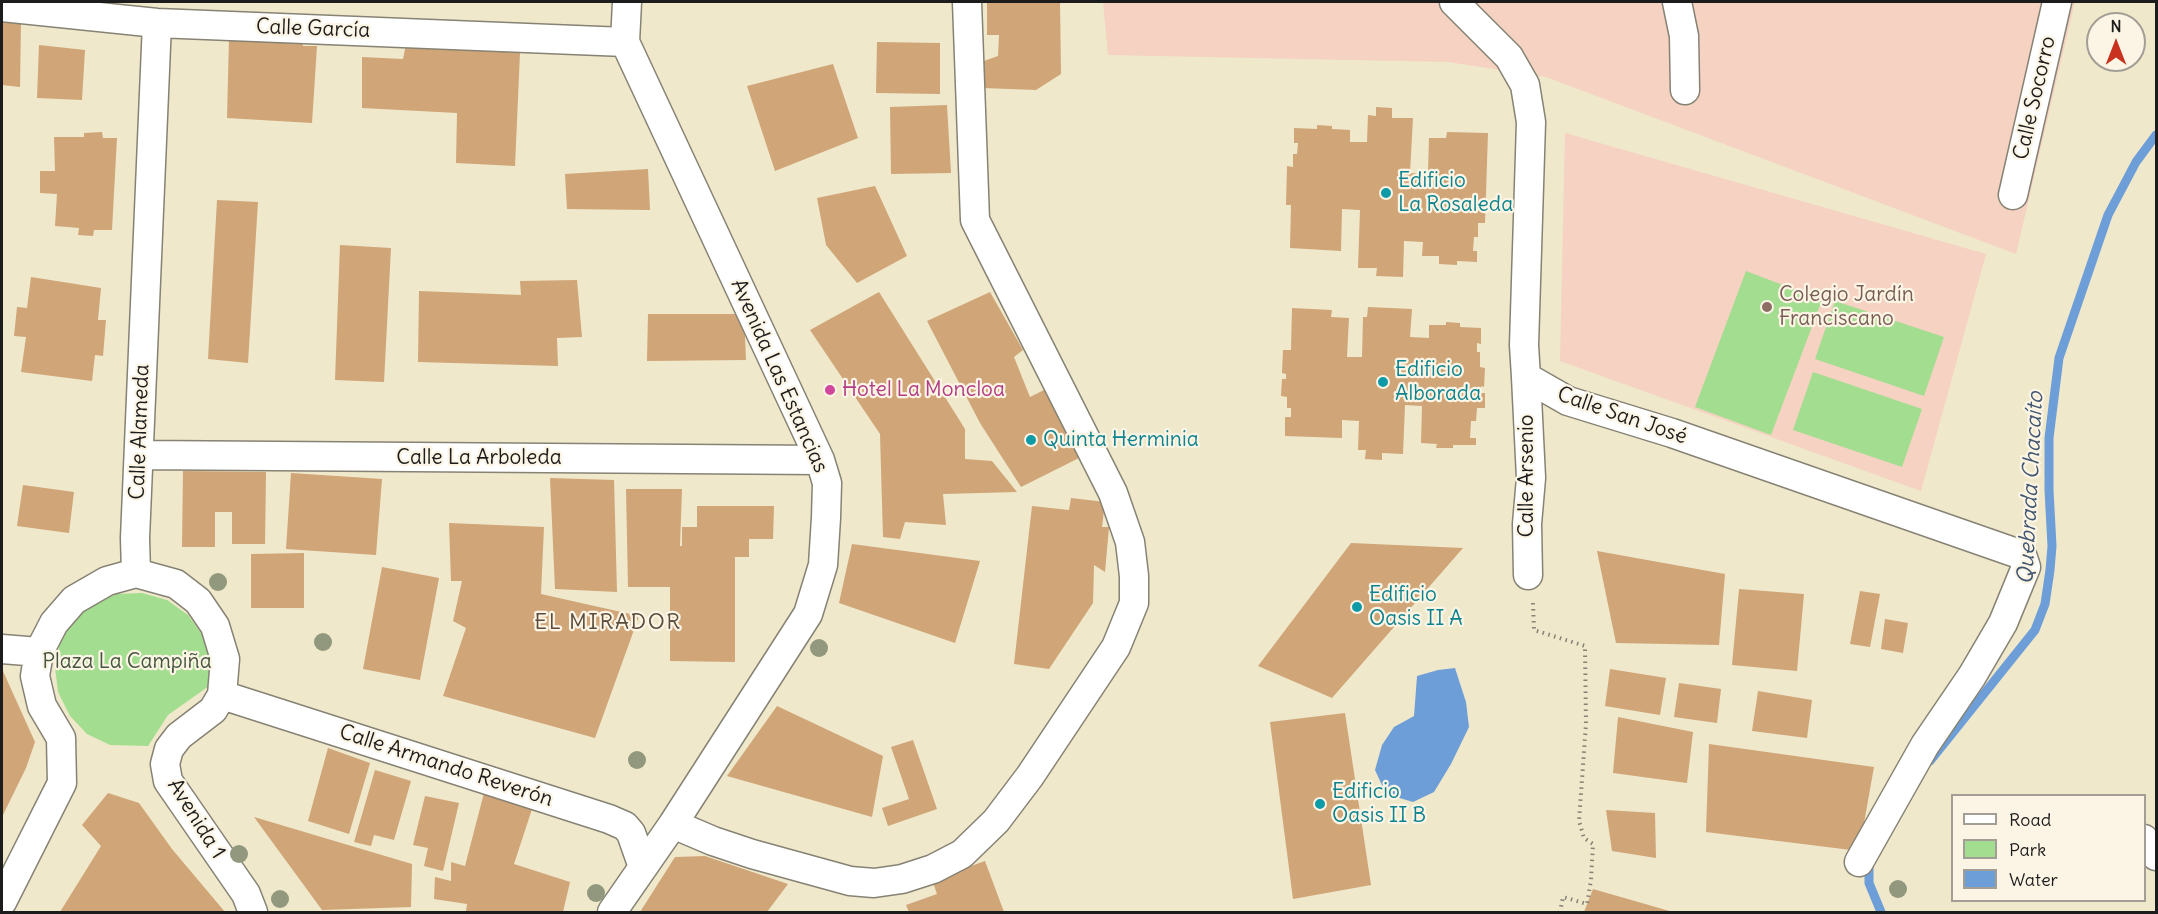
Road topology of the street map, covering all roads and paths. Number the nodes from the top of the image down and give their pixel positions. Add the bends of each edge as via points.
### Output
1 (627, 2) edge
2 (967, 2) edge
3 (1454, 2) edge
4 (1677, 2) edge
5 (2057, 2) edge
6 (32, 5) edge
7 (2, 7) edge
8 (157, 23) junction
9 (625, 42) junction
10 (1685, 90) dead end
11 (2013, 195) dead end
12 (1526, 377) junction
13 (139, 455) junction
14 (820, 460) junction
15 (136, 573) junction
16 (1528, 575) joint
17 (2, 649) edge
18 (39, 652) junction
19 (222, 695) junction
20 (673, 824) junction
21 (2146, 840) edge
22 (2157, 856) edge
23 (1859, 862) dead end
24 (644, 867) junction
25 (2, 902) edge
26 (253, 912) edge
27 (612, 912) edge
28 (1560, 912) edge

1 - 9 street, Avenida Las Estancias
2 - 20 street via 975,220 1113,494 1130,542 1134,603 1116,647 996,821 962,854 933,868 902,879 850,881 752,854
3 - 12 street via 1509,57 1525,85 1531,122
4 - 10 street via 1684,36
5 - 11 street, Calle Socorro
6 - 7 street, Calle García
6 - 8 street, Calle García
8 - 9 street, Calle García
8 - 13 street, Calle Alameda
9 - 14 street, Avenida Las Estancias
12 - 16 street, Calle Arsenio via 1531,478
12 - 23 street, Calle San José via 1568,401 1672,433 2022,555 2026,567 2003,623 1925,745
13 - 14 street, Calle La Arboleda
13 - 15 street, Calle Alameda
14 - 20 street, Avenida Las Estancias via 827,483 823,565 808,614
15 - 18 street via 107,581 74,600 54,623
15 - 19 street via 176,584 198,601 215,626 225,659
16 - 28 path via 1534,630 1585,646 1586,724 1579,821 1584,838 1593,844 1591,880 1587,904 1563,897
17 - 18 street
18 - 25 street via 35,676 42,706 61,738 62,783
19 - 24 street, Calle Armando Reverón via 609,819 631,833
19 - 26 street, Avenida 1 via 213,710 178,736 165,764 168,781 246,894
20 - 24 street, Avenida Las Estancias
21 - 22 street
24 - 27 street, Avenida Las Estancias

